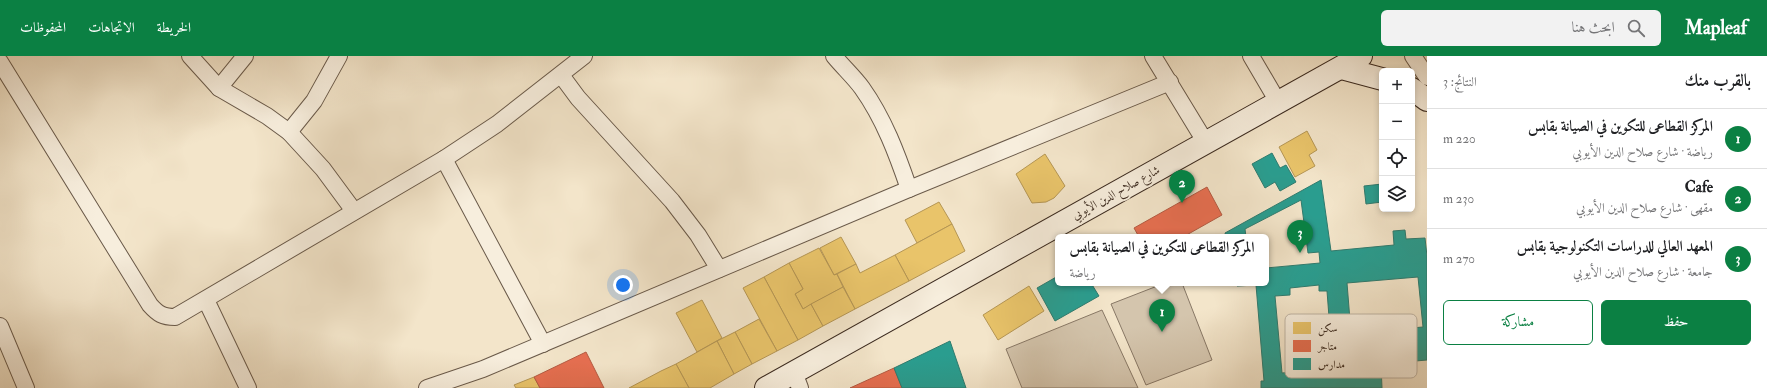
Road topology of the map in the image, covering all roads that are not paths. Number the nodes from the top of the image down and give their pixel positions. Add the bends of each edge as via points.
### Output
1 (190, 56) edge
2 (245, 56) edge
3 (340, 56) edge
4 (584, 56) edge
5 (834, 56) edge
6 (1153, 56) edge
7 (1251, 56) edge
8 (1361, 56) edge
9 (1413, 56) edge
10 (0, 62) edge
11 (1341, 68) junction
12 (561, 75) junction
13 (1427, 77) edge
14 (1379, 78) edge
15 (1170, 82) junction
16 (219, 88) junction
17 (1415, 91) edge
18 (1427, 100) edge
19 (1278, 102) junction
20 (289, 132) junction
21 (1206, 143) junction
22 (444, 159) junction
23 (909, 188) junction
24 (354, 211) junction
25 (719, 269) junction
26 (206, 300) junction
27 (0, 326) edge
28 (543, 344) junction
29 (797, 380) edge
30 (26, 388) edge
31 (248, 388) edge
32 (427, 388) edge
33 (766, 388) edge

1 - 16 street
2 - 16 street
3 - 20 street via 314,101
4 - 12 street
5 - 23 street via 862,88 879,115
6 - 15 street
7 - 19 street
8 - 11 main road, شارع صلاح الدين الأيوبي
9 - 13 street
10 - 26 street via 150,305 165,317 175,317
11 - 14 main road
11 - 19 main road, شارع صلاح الدين الأيوبي
12 - 22 street via 497,124
12 - 25 street via 578,98 672,201 698,235
15 - 21 street
15 - 23 street
16 - 20 street
17 - 18 main road
19 - 21 main road, شارع صلاح الدين الأيوبي
20 - 24 street via 323,169
21 - 29 main road, شارع صلاح الدين الأيوبي
22 - 24 street
22 - 28 street
23 - 25 street
24 - 26 street
25 - 28 street
26 - 31 street
27 - 30 street
28 - 32 street via 483,369
29 - 33 main road, شارع صلاح الدين الأيوبي

